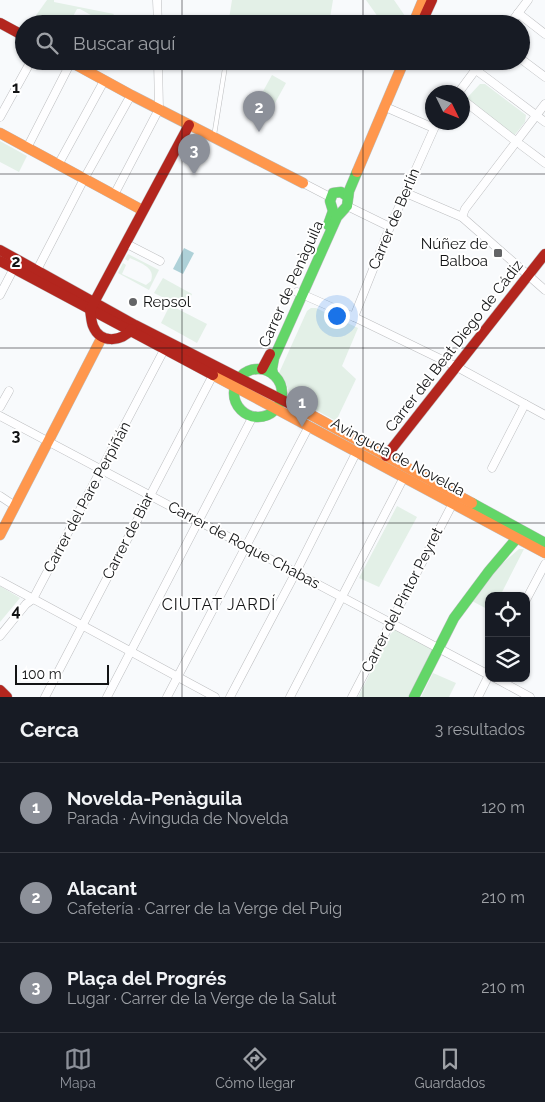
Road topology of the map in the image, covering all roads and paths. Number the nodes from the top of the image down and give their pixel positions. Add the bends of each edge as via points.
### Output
1 (157, 0) edge
2 (424, 0) edge
3 (432, 0) edge
4 (528, 0) edge
5 (518, 13) joint
6 (158, 15) edge
7 (417, 15) edge
8 (425, 15) edge
9 (521, 15) edge
10 (530, 22) edge
11 (0, 23) edge
12 (15, 31) edge
13 (545, 34) edge
14 (530, 66) edge
15 (26, 70) edge
16 (66, 70) edge
17 (84, 70) edge
18 (158, 70) edge
19 (225, 70) edge
20 (393, 70) edge
21 (400, 70) edge
22 (476, 70) joint
23 (545, 77) edge
24 (104, 81) junction
25 (464, 85) edge
26 (131, 95) junction
27 (545, 104) edge
28 (470, 105) edge
29 (158, 109) junction
30 (390, 109) dead end
31 (536, 116) junction
32 (0, 117) edge
33 (425, 121) edge
34 (545, 122) edge
35 (189, 125) junction
36 (431, 130) edge
37 (0, 133) edge
38 (214, 137) junction
39 (513, 139) dead end
40 (521, 144) dead end
41 (27, 148) junction
42 (545, 162) edge
43 (58, 165) junction
44 (84, 179) junction
45 (303, 183) joint
46 (406, 193) junction
47 (114, 195) junction
48 (345, 201) junction
49 (331, 202) junction
50 (142, 210) junction
51 (462, 217) junction
52 (390, 227) junction
53 (125, 243) junction
54 (0, 250) edge
55 (545, 254) edge
56 (0, 261) edge
57 (160, 261) dead end
58 (14, 268) junction
59 (38, 270) junction
60 (529, 275) junction
61 (545, 290) edge
62 (300, 294) junction
63 (0, 295) edge
64 (92, 306) junction
65 (354, 317) junction
66 (132, 328) junction
67 (102, 337) junction
68 (164, 350) junction
69 (456, 367) junction
70 (262, 369) junction
71 (273, 374) junction
72 (212, 375) junction
73 (237, 382) junction
74 (9, 391) dead end
75 (278, 404) junction
76 (525, 404) junction
77 (0, 407) edge
78 (545, 414) edge
79 (0, 416) edge
80 (252, 416) junction
81 (309, 426) junction
82 (48, 442) junction
83 (357, 451) junction
84 (386, 456) junction
85 (492, 468) dead end
86 (102, 469) junction
87 (404, 477) junction
88 (150, 495) junction
89 (0, 496) edge
90 (453, 503) junction
91 (15, 506) junction
92 (198, 521) junction
93 (0, 535) edge
94 (517, 538) junction
95 (545, 543) edge
96 (246, 546) junction
97 (545, 553) edge
98 (545, 564) edge
99 (296, 572) junction
100 (0, 581) edge
101 (530, 592) edge
102 (343, 597) junction
103 (33, 599) junction
104 (391, 622) junction
105 (82, 626) junction
106 (0, 636) edge
107 (439, 648) junction
108 (130, 652) junction
109 (485, 673) edge
110 (177, 677) junction
111 (486, 682) edge
112 (502, 682) edge
113 (0, 690) edge
114 (6, 697) edge
115 (45, 697) edge
116 (107, 697) edge
117 (167, 697) edge
118 (215, 697) edge
119 (230, 697) edge
120 (290, 697) edge
121 (352, 697) edge
122 (414, 697) edge
123 (478, 697) edge
124 (530, 697) edge

1 - 6 street
2 - 7 street
3 - 8 street
4 - 5 street
5 - 9 street
10 - 13 street
11 - 12 street
14 - 23 street
15 - 32 street
16 - 41 street
17 - 24 street
18 - 29 street
19 - 38 lane
20 - 48 street, Carrer de Penàguila
21 - 48 street, Carrer de Penàguila
22 - 25 street
22 - 31 street
24 - 26 street
24 - 43 street
26 - 29 street
26 - 44 street
27 - 31 street
28 - 39 street
29 - 35 street
29 - 47 street
30 - 33 street
31 - 34 street
31 - 51 street
35 - 38 street
35 - 50 street
36 - 46 street, Carrer de Berlín
37 - 41 street
38 - 45 street
40 - 42 street
41 - 43 street
43 - 44 street
44 - 47 street
44 - 59 street
45 - 49 street
46 - 51 street
46 - 52 street, Carrer de Berlín
47 - 50 street
48 - 49 street via 335,209
48 - 49 street via 333,193
48 - 52 street
48 - 62 street, Carrer de Penàguila
49 - 62 street, Carrer de Penàguila via 330,219
50 - 53 street
51 - 60 street
52 - 65 street, Carrer de Berlín
53 - 57 street
53 - 64 street
54 - 59 street, Avinguda de Novelda
55 - 60 street, Carrer del Beat Diego de Cádiz
56 - 58 street, Avinguda de Novelda
58 - 63 street
58 - 64 street, Avinguda de Novelda
59 - 64 street, Avinguda de Novelda
60 - 61 street
60 - 69 street, Carrer del Beat Diego de Cádiz
62 - 65 street
62 - 70 street, Carrer de Penàguila
62 - 71 street, Carrer de Penàguila via 274,358
64 - 66 street, Avinguda de Novelda
64 - 67 street via 92,326
65 - 69 street
66 - 67 street via 126,336 116,340
66 - 68 street, Avinguda de Novelda
66 - 73 street, Avinguda de Novelda
67 - 82 street
68 - 72 street, Avinguda de Novelda
68 - 86 street, Carrer del Pare Perpiñán
69 - 76 street
69 - 84 street, Carrer del Beat Diego de Cádiz
70 - 71 street
70 - 73 street via 245,373
71 - 75 street via 281,392
72 - 73 street, Avinguda de Novelda
72 - 88 street, Carrer de Biar
73 - 75 street, Avinguda de Novelda
73 - 80 street via 234,396 237,405
74 - 77 street
75 - 80 street via 266,415
75 - 81 street, Avinguda de Novelda
75 - 84 street, Avinguda de Novelda
76 - 78 street
76 - 85 street
79 - 82 street, Carrer de Roque Chabas
80 - 92 street
81 - 83 street, Avinguda de Novelda
81 - 96 street
82 - 86 street, Carrer de Roque Chabas
82 - 91 street
83 - 87 street, Avinguda de Novelda
83 - 99 street
84 - 95 street, Avinguda de Novelda
86 - 88 street, Carrer de Roque Chabas
86 - 103 street, Carrer del Pare Perpiñán
87 - 90 street, Avinguda de Novelda
87 - 102 street
88 - 92 street, Carrer de Roque Chabas
88 - 105 street, Carrer de Biar
89 - 91 street
90 - 94 street, Avinguda de Novelda
90 - 104 street, Carrer del Pintor Peyret
91 - 93 street
92 - 96 street, Carrer de Roque Chabas
92 - 108 street
94 - 97 street, Avinguda de Novelda
94 - 107 street via 454,618
96 - 99 street, Carrer de Roque Chabas
96 - 110 street
98 - 101 street
99 - 102 street, Carrer de Roque Chabas
99 - 119 street
100 - 103 street
102 - 104 street, Carrer de Roque Chabas
102 - 120 street
103 - 105 street
103 - 106 street, Carrer del Pare Perpiñán
104 - 107 street, Carrer de Roque Chabas
104 - 121 street, Carrer del Pintor Peyret
105 - 108 street
105 - 115 street, Carrer de Biar
107 - 109 street, Carrer de Roque Chabas
107 - 122 street
108 - 110 street
108 - 116 street
110 - 117 street
110 - 118 street
111 - 123 street
112 - 124 street
113 - 114 street

